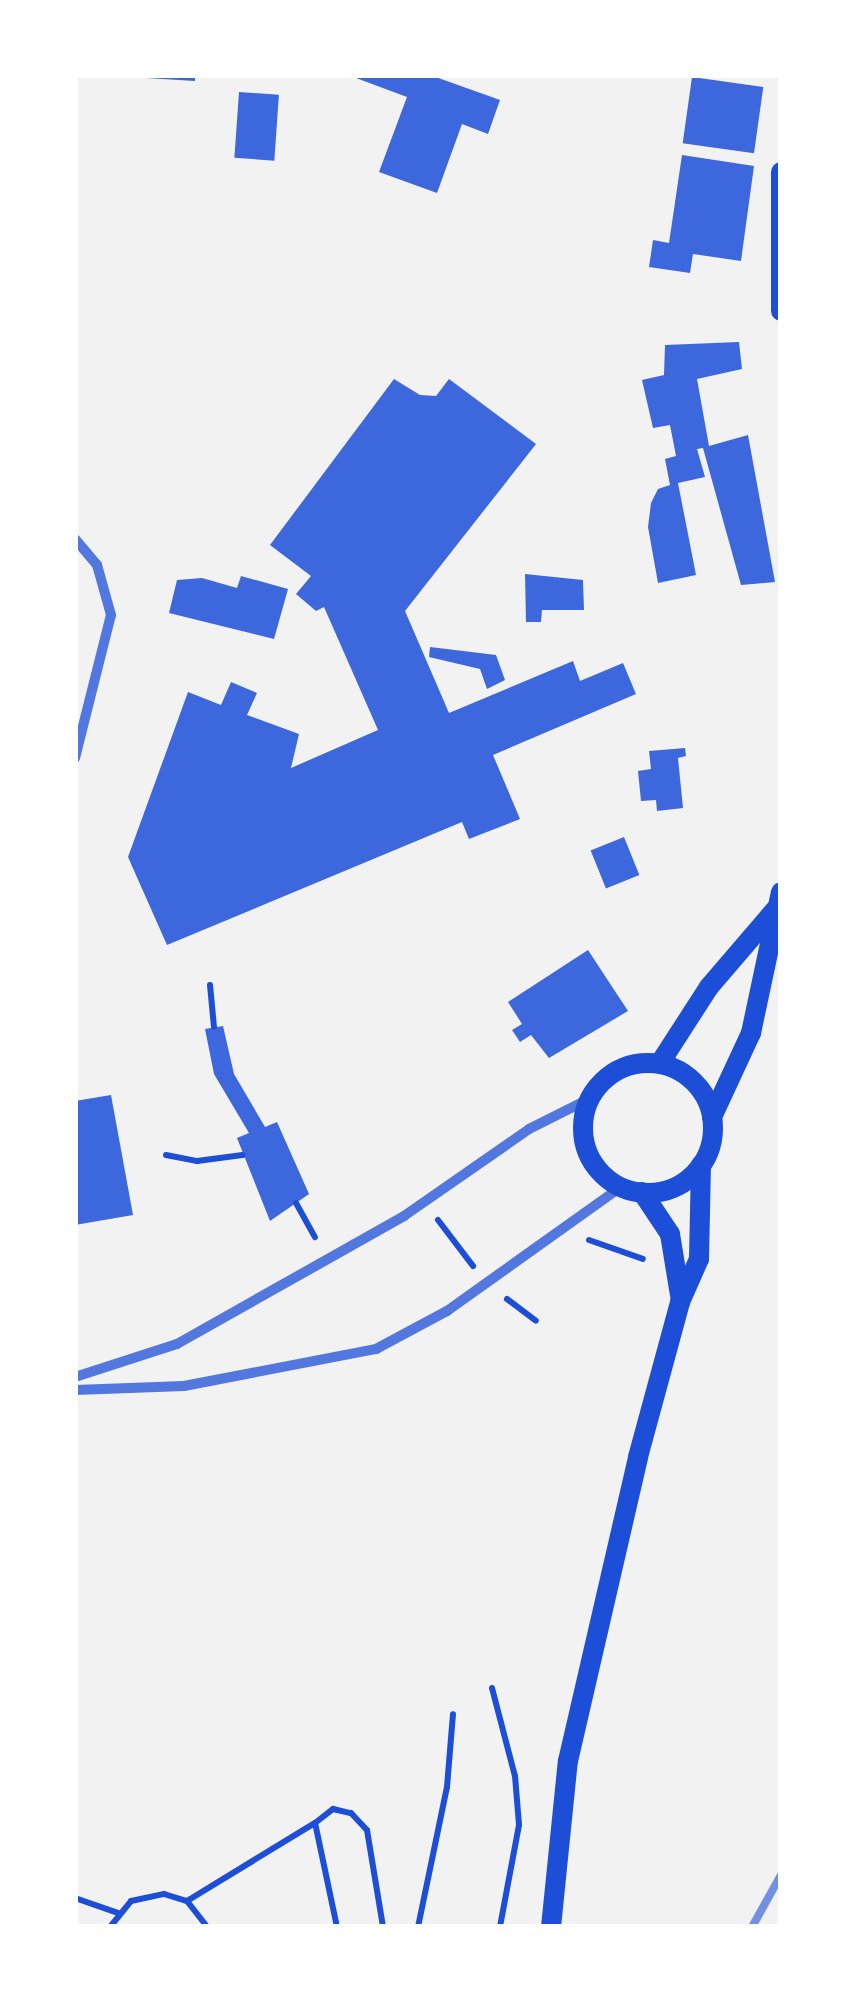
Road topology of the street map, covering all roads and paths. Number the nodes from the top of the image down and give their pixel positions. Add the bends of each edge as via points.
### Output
1 (781, 172) edge
2 (781, 312) edge
3 (76, 540) edge
4 (75, 758) edge
5 (779, 900) edge
6 (210, 985) dead end
7 (214, 1028) dead end
8 (660, 1064) junction
9 (589, 1099) junction
10 (712, 1117) junction
11 (166, 1155) dead end
12 (243, 1155) dead end
13 (701, 1164) junction
14 (631, 1190) junction
15 (296, 1203) dead end
16 (561, 1230) junction
17 (328, 1260) junction
18 (680, 1273) junction
19 (680, 1302) junction
20 (75, 1378) edge
21 (75, 1390) edge
22 (492, 1688) dead end
23 (453, 1714) dead end
24 (315, 1823) junction
25 (75, 1898) edge
26 (187, 1901) junction
27 (118, 1913) junction
28 (110, 1927) edge
29 (206, 1927) edge
30 (337, 1927) edge
31 (382, 1927) edge
32 (418, 1927) edge
33 (500, 1927) edge
34 (551, 1927) edge

1 - 2 main road
3 - 4 street via 97,565 111,615
5 - 8 main road via 709,987
5 - 10 main road via 751,1033
6 - 7 path
8 - 9 main road via 618,1069
8 - 10 main road via 694,1082
9 - 14 main road via 582,1119 590,1159
9 - 17 street via 530,1129 424,1204
10 - 13 main road
11 - 12 path via 198,1161
13 - 14 main road via 676,1187
13 - 19 main road via 699,1259
14 - 16 street
14 - 18 main road via 670,1234
15 - 17 path
16 - 18 path
16 - 21 street via 448,1311 376,1349 184,1386
17 - 20 street via 176,1344
18 - 19 main road
19 - 34 main road via 568,1761
22 - 33 path via 519,1825
23 - 32 path via 447,1787
24 - 26 path
24 - 30 path
24 - 31 path via 333,1808 351,1813 366,1830
25 - 27 path
26 - 27 path via 147,1895
26 - 29 path
27 - 28 path

